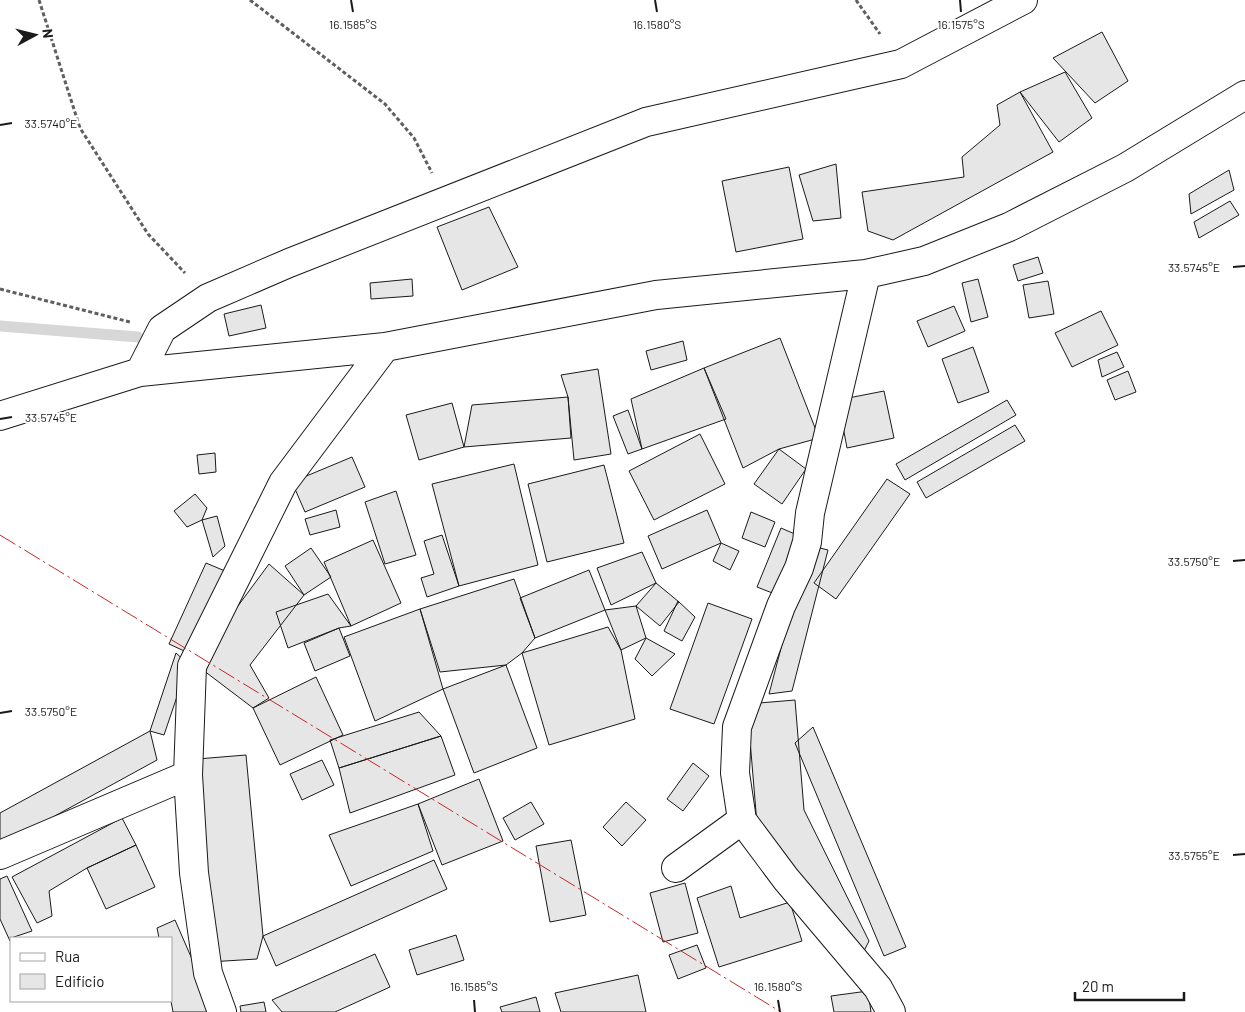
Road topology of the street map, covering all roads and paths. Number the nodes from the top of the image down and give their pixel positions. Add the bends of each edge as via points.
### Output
1 (39, 0) edge
2 (250, 0) edge
3 (856, 0) edge
4 (1023, 0) edge
5 (901, 64) junction
6 (1245, 95) edge
7 (446, 200) junction
8 (866, 274) junction
9 (0, 289) edge
10 (208, 298) junction
11 (162, 330) junction
12 (385, 347) junction
13 (140, 372) junction
14 (0, 416) edge
15 (188, 775) junction
16 (742, 820) junction
17 (0, 855) edge
18 (676, 868) dead end
19 (222, 1012) edge
20 (891, 1012) edge

1 - 10 path via 80,128 148,234
2 - 7 path via 385,104 414,138
3 - 5 path
4 - 5 street
5 - 7 street via 646,122
6 - 8 street via 1124,168 1009,227 924,261
7 - 10 street
8 - 12 street via 656,295
8 - 16 street via 810,513 807,542 738,727 735,773
9 - 11 path
10 - 11 street
11 - 13 street
12 - 13 street
12 - 15 street via 283,483 192,666
13 - 14 street
15 - 17 street
15 - 19 street via 194,874 208,973
16 - 18 street
16 - 20 street via 786,879 878,988

